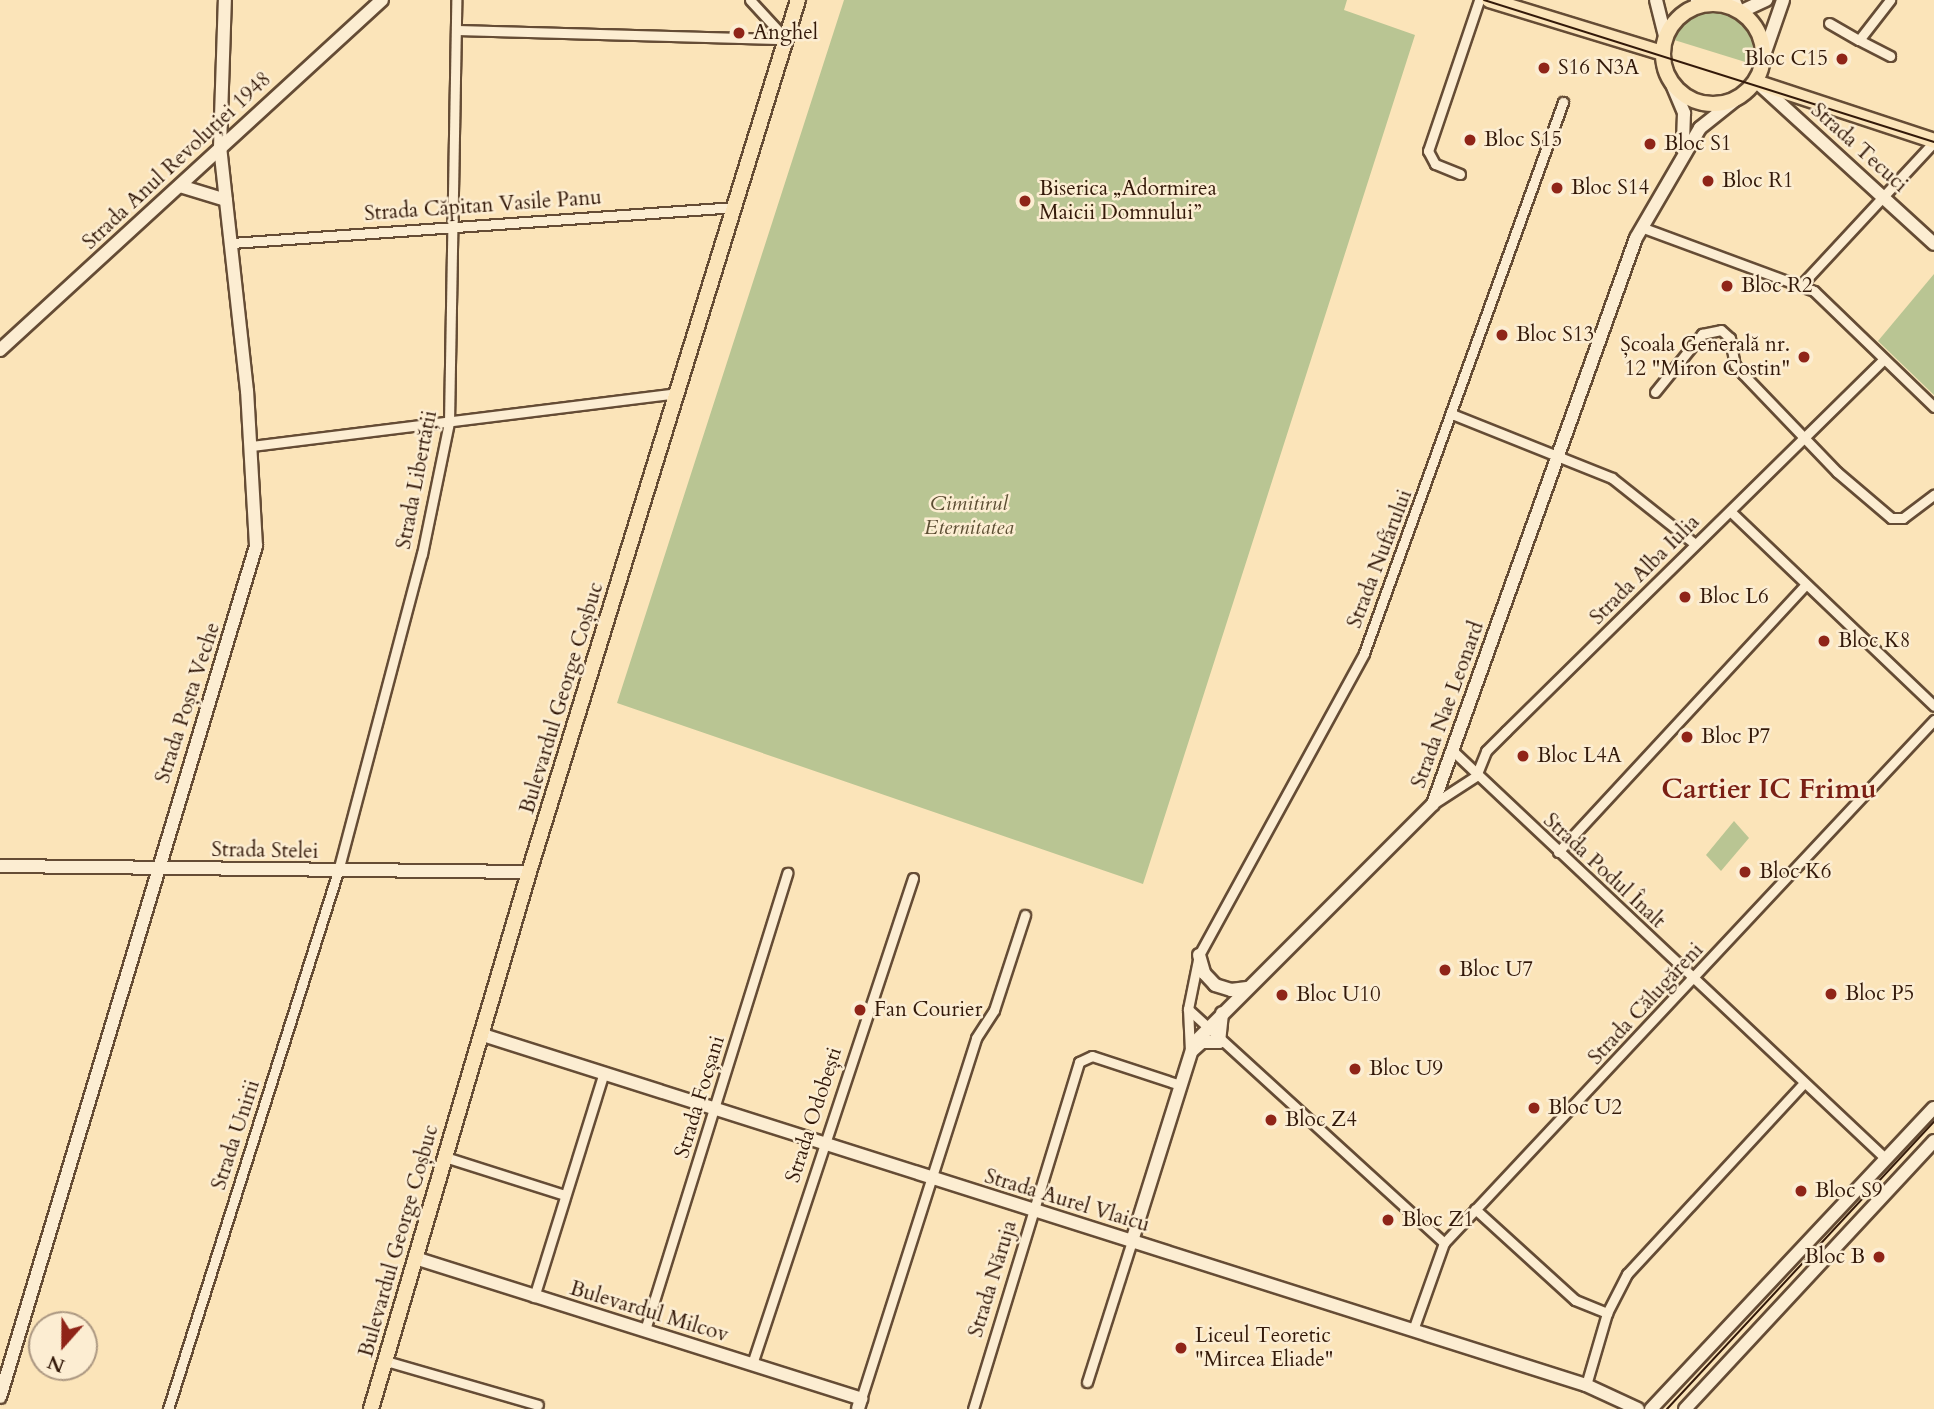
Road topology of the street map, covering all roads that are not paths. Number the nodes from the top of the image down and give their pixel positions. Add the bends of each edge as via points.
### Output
1 (225, 0) edge
2 (382, 0) edge
3 (456, 0) edge
4 (750, 0) edge
5 (798, 0) edge
6 (1479, 0) edge
7 (1489, 0) edge
8 (1656, 0) edge
9 (1766, 0) edge
10 (1783, 0) edge
11 (1890, 0) edge
12 (1703, 1) edge
13 (1737, 6) edge
14 (1829, 23) dead end
15 (457, 30) junction
16 (1665, 36) junction
17 (786, 39) junction
18 (1859, 40) junction
19 (1662, 54) junction
20 (1764, 55) junction
21 (1890, 56) dead end
22 (1671, 82) junction
23 (1756, 82) junction
24 (1739, 97) junction
25 (1563, 102) dead end
26 (1934, 141) edge
27 (220, 147) junction
28 (1683, 151) junction
29 (1460, 174) dead end
30 (180, 186) junction
31 (1884, 196) junction
32 (226, 200) junction
33 (736, 207) junction
34 (454, 225) junction
35 (1641, 227) junction
36 (232, 243) junction
37 (1934, 244) edge
38 (1802, 284) junction
39 (0, 350) edge
40 (1884, 359) junction
41 (1655, 392) dead end
42 (678, 393) junction
43 (1934, 407) edge
44 (1452, 414) junction
45 (449, 422) junction
46 (1803, 438) junction
47 (252, 446) junction
48 (1557, 453) junction
49 (1934, 495) edge
50 (1730, 511) junction
51 (1695, 544) junction
52 (1806, 583) junction
53 (1934, 706) edge
54 (1934, 720) edge
55 (1453, 751) junction
56 (1476, 776) junction
57 (1433, 804) junction
58 (1559, 852) junction
59 (0, 866) edge
60 (156, 869) junction
61 (338, 871) junction
62 (529, 872) junction
63 (786, 873) dead end
64 (913, 878) dead end
65 (1025, 915) dead end
66 (1199, 955) junction
67 (1694, 979) junction
68 (1247, 988) junction
69 (1188, 1009) junction
70 (1223, 1013) junction
71 (1206, 1030) junction
72 (482, 1035) junction
73 (1219, 1042) junction
74 (1190, 1052) junction
75 (603, 1075) junction
76 (1804, 1083) junction
77 (1180, 1085) junction
78 (1934, 1108) edge
79 (713, 1111) junction
80 (1934, 1142) edge
81 (822, 1144) junction
82 (445, 1157) junction
83 (1886, 1159) junction
84 (930, 1179) junction
85 (565, 1195) junction
86 (1475, 1209) junction
87 (1032, 1210) junction
88 (1132, 1241) junction
89 (1444, 1243) junction
90 (415, 1258) junction
91 (534, 1297) junction
92 (1607, 1313) junction
93 (645, 1330) junction
94 (1413, 1330) junction
95 (386, 1361) junction
96 (752, 1364) junction
97 (1087, 1382) dead end
98 (1586, 1385) junction
99 (0, 1396) edge
100 (859, 1404) edge
101 (538, 1405) dead end
102 (168, 1409) edge
103 (371, 1409) edge
104 (973, 1409) edge
105 (1638, 1409) edge
106 (1651, 1409) edge
107 (1685, 1409) edge

1 - 27 street, Strada Poșta Veche
2 - 27 street, Strada Anul Revoluției 1948
3 - 15 street, Strada Libertății
4 - 17 street
5 - 17 main road, Bulevardul George Coșbuc
6 - 29 street via 1428,151 1434,164
7 - 19 main road
8 - 16 street
9 - 13 street
10 - 20 street
11 - 18 street
12 - 13 main road
12 - 16 main road via 1681,14
13 - 20 main road via 1758,31
14 - 18 street
15 - 17 street
15 - 34 street, Strada Libertății
16 - 19 main road
17 - 33 main road, Bulevardul George Coșbuc
18 - 21 street
19 - 22 main road
20 - 23 main road
22 - 24 main road via 1695,101 1724,103
22 - 28 street, Strada Nae Leonard via 1684,113
23 - 24 main road
23 - 26 main road
23 - 31 street, Strada Tecuci
24 - 28 street, Strada Nae Leonard via 1711,117
25 - 44 street, Strada Nufărului
26 - 31 street
27 - 30 street, Strada Anul Revoluției 1948
27 - 32 street, Strada Poșta Veche
28 - 35 street, Strada Nae Leonard
30 - 32 street
30 - 39 street, Strada Anul Revoluției 1948
31 - 37 street, Strada Tecuci
31 - 38 street
32 - 36 street, Strada Poșta Veche
33 - 34 street, Strada Căpitan Vasile Panu
33 - 42 main road, Bulevardul George Coșbuc
34 - 36 street, Strada Căpitan Vasile Panu
34 - 45 street, Strada Libertății
35 - 38 street
35 - 48 street, Strada Nae Leonard
36 - 47 street, Strada Poșta Veche
38 - 40 street
40 - 43 street
40 - 46 street, Strada Alba Iulia
41 - 46 street via 1702,334 1721,330 1734,347 1735,365
42 - 45 street
42 - 62 main road, Bulevardul George Coșbuc
44 - 48 street
44 - 66 street, Strada Nufărului via 1364,653
45 - 47 street
45 - 61 street, Strada Libertății via 422,554
46 - 49 street via 1891,518 1903,518
46 - 50 street, Strada Alba Iulia
47 - 60 street, Strada Poșta Veche via 256,546
48 - 51 street via 1612,478
48 - 55 street, Strada Nae Leonard
50 - 51 street, Strada Alba Iulia
50 - 52 street
51 - 56 street, Strada Alba Iulia via 1486,751
52 - 53 street
52 - 58 street
54 - 67 street, Strada Călugăreni
55 - 56 street, Strada Podul Înalt
55 - 57 street, Strada Nae Leonard
56 - 57 street, Strada Alba Iulia
56 - 58 street, Strada Podul Înalt
57 - 68 street, Strada Nae Leonard
58 - 67 street, Strada Podul Înalt
59 - 60 street, Strada Stelei
60 - 61 street, Strada Stelei
60 - 99 street, Strada Poșta Veche
61 - 62 street, Strada Stelei
61 - 102 street, Strada Unirii
62 - 72 main road, Bulevardul George Coșbuc
63 - 79 street, Strada Focșani
64 - 81 street, Strada Odobești
65 - 84 street via 994,1010 976,1038
66 - 68 street via 1204,973 1215,985
66 - 69 street, Strada Nufărului
67 - 76 street, Strada Podul Înalt
67 - 86 street, Strada Călugăreni
68 - 70 street, Strada Nae Leonard
69 - 71 street
69 - 74 street, Strada Nufărului
70 - 71 street, Strada Nae Leonard
70 - 73 street
71 - 73 street
71 - 74 street, Strada Nae Leonard
72 - 75 street, Strada Aurel Vlaicu
72 - 82 main road, Bulevardul George Coșbuc
73 - 74 street via 1202,1042
73 - 89 street
74 - 77 street, Strada Nae Leonard
75 - 79 street, Strada Aurel Vlaicu
75 - 85 street
76 - 83 street, Strada Podul Înalt
76 - 92 street via 1652,1244 1627,1274
77 - 87 street, Strada Năruja via 1092,1056 1082,1058
77 - 88 street, Strada Nae Leonard
78 - 83 street
79 - 81 street, Strada Aurel Vlaicu
79 - 93 street, Strada Focșani
80 - 107 street
81 - 84 street, Strada Aurel Vlaicu
81 - 96 street, Strada Odobești
82 - 85 street
82 - 90 main road, Bulevardul George Coșbuc
83 - 106 street
84 - 87 street, Strada Aurel Vlaicu
84 - 100 street
85 - 91 street
86 - 89 street, Strada Călugăreni
86 - 92 street via 1575,1300
87 - 88 street, Strada Aurel Vlaicu
87 - 104 street, Strada Năruja
88 - 94 street, Strada Aurel Vlaicu
88 - 97 street
89 - 94 street, Strada Călugăreni
90 - 91 street, Bulevardul Milcov
90 - 95 main road, Bulevardul George Coșbuc
91 - 93 street, Bulevardul Milcov
92 - 98 street
93 - 96 street, Bulevardul Milcov
94 - 98 street, Strada Aurel Vlaicu
95 - 101 street
95 - 103 main road, Bulevardul George Coșbuc
96 - 100 street, Bulevardul Milcov
98 - 105 street, Strada Aurel Vlaicu

